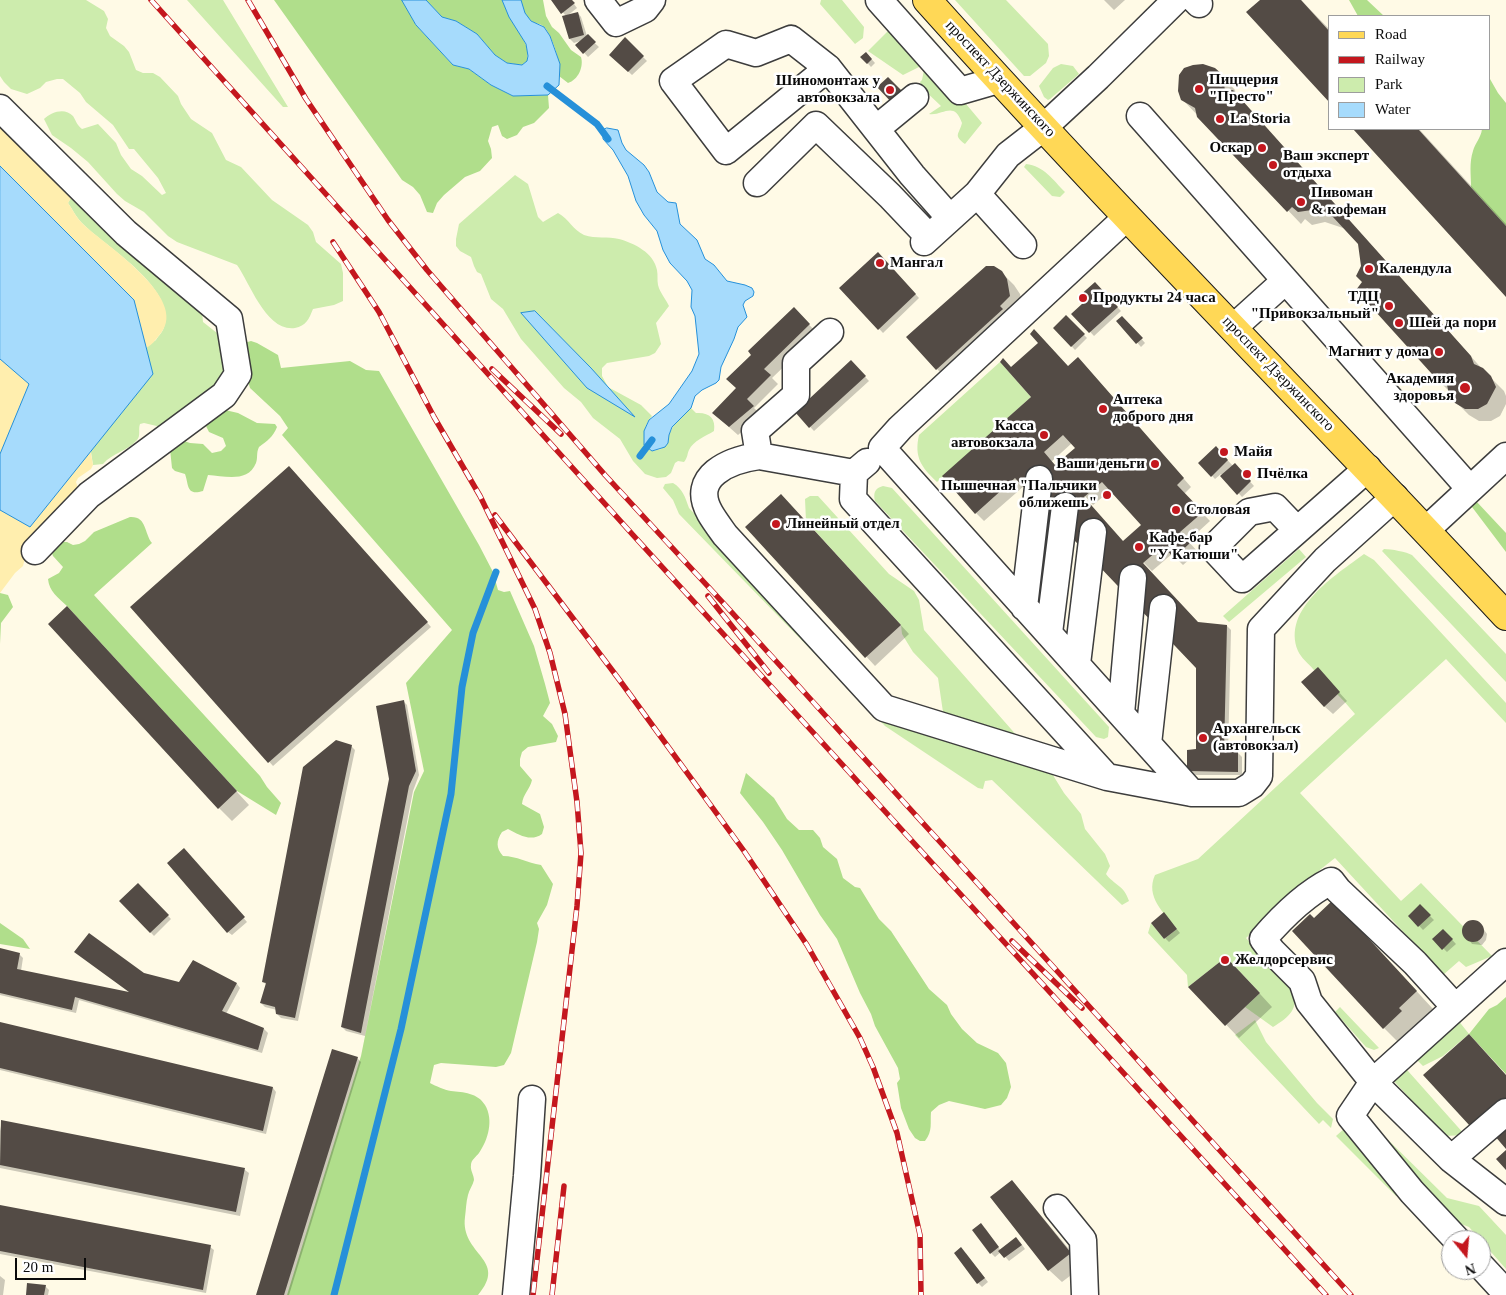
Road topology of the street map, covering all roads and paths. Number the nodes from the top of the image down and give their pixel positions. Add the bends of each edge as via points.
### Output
1 (598, 0) edge
2 (652, 0) edge
3 (879, 0) edge
4 (927, 0) edge
5 (1190, 1) edge
6 (828, 68) junction
7 (998, 80) junction
8 (915, 97) dead end
9 (0, 108) edge
10 (1140, 116) dead end
11 (1044, 127) junction
12 (876, 129) junction
13 (757, 183) dead end
14 (978, 194) junction
15 (1127, 217) junction
16 (950, 218) junction
17 (1023, 245) dead end
18 (1285, 281) junction
19 (1233, 328) junction
20 (830, 332) dead end
21 (882, 448) junction
22 (760, 456) junction
23 (1506, 456) edge
24 (1368, 468) junction
25 (854, 473) junction
26 (1039, 479) dead end
27 (1470, 489) junction
28 (1395, 497) junction
29 (1065, 506) dead end
30 (1298, 530) dead end
31 (1426, 530) junction
32 (1093, 532) dead end
33 (36, 551) dead end
34 (1133, 578) dead end
35 (1024, 607) junction
36 (1163, 608) dead end
37 (1506, 616) edge
38 (1049, 633) junction
39 (1077, 664) junction
40 (1121, 714) junction
41 (1148, 744) junction
42 (1106, 777) junction
43 (1192, 793) junction
44 (1506, 962) edge
45 (1455, 1007) junction
46 (1373, 1082) junction
47 (532, 1099) dead end
48 (1506, 1112) edge
49 (1452, 1159) junction
50 (1506, 1202) edge
51 (1057, 1208) dead end
52 (1448, 1230) edge
53 (1491, 1277) edge
54 (1506, 1293) edge
55 (516, 1295) edge
56 (1085, 1295) edge

1 - 2 street via 616,23 645,9
3 - 7 street via 960,91
4 - 7 main road, проспект Дзержинского
5 - 11 street via 1098,77
6 - 6 street via 726,151 673,81 726,44 756,53 791,39
6 - 12 street
7 - 11 main road, проспект Дзержинского
8 - 12 street
9 - 33 street via 126,233 229,319 238,374 224,395 88,495
10 - 18 street
11 - 14 street via 1008,155
11 - 15 main road, проспект Дзержинского
12 - 16 street
13 - 16 street via 816,125 890,196 927,239
14 - 16 street
14 - 17 street
15 - 19 main road, проспект Дзержинского
15 - 21 street
18 - 19 street
18 - 27 street
19 - 24 main road, проспект Дзержинского
20 - 22 street via 796,363 796,395 755,432
21 - 25 street
21 - 35 street
22 - 25 street
22 - 42 street via 724,465 712,474 704,490 709,512 726,535 884,708
23 - 27 street
24 - 28 main road, проспект Дзержинского
24 - 30 street
25 - 42 street via 853,499
26 - 35 street
27 - 31 street
28 - 31 main road, проспект Дзержинского
28 - 43 street via 1325,560 1260,629 1259,776 1239,793
29 - 38 street
31 - 37 main road, проспект Дзержинского
32 - 39 street
34 - 40 street
35 - 38 street
36 - 41 street
38 - 39 street
39 - 40 street
40 - 41 street
41 - 43 street
42 - 43 street
44 - 45 street
45 - 46 street
45 - 46 street via 1331,881 1316,888 1263,939 1302,981 1309,1002
46 - 49 street
46 - 52 street via 1350,1116
47 - 55 street
48 - 49 street
49 - 50 street
51 - 56 street via 1082,1240
53 - 54 street

